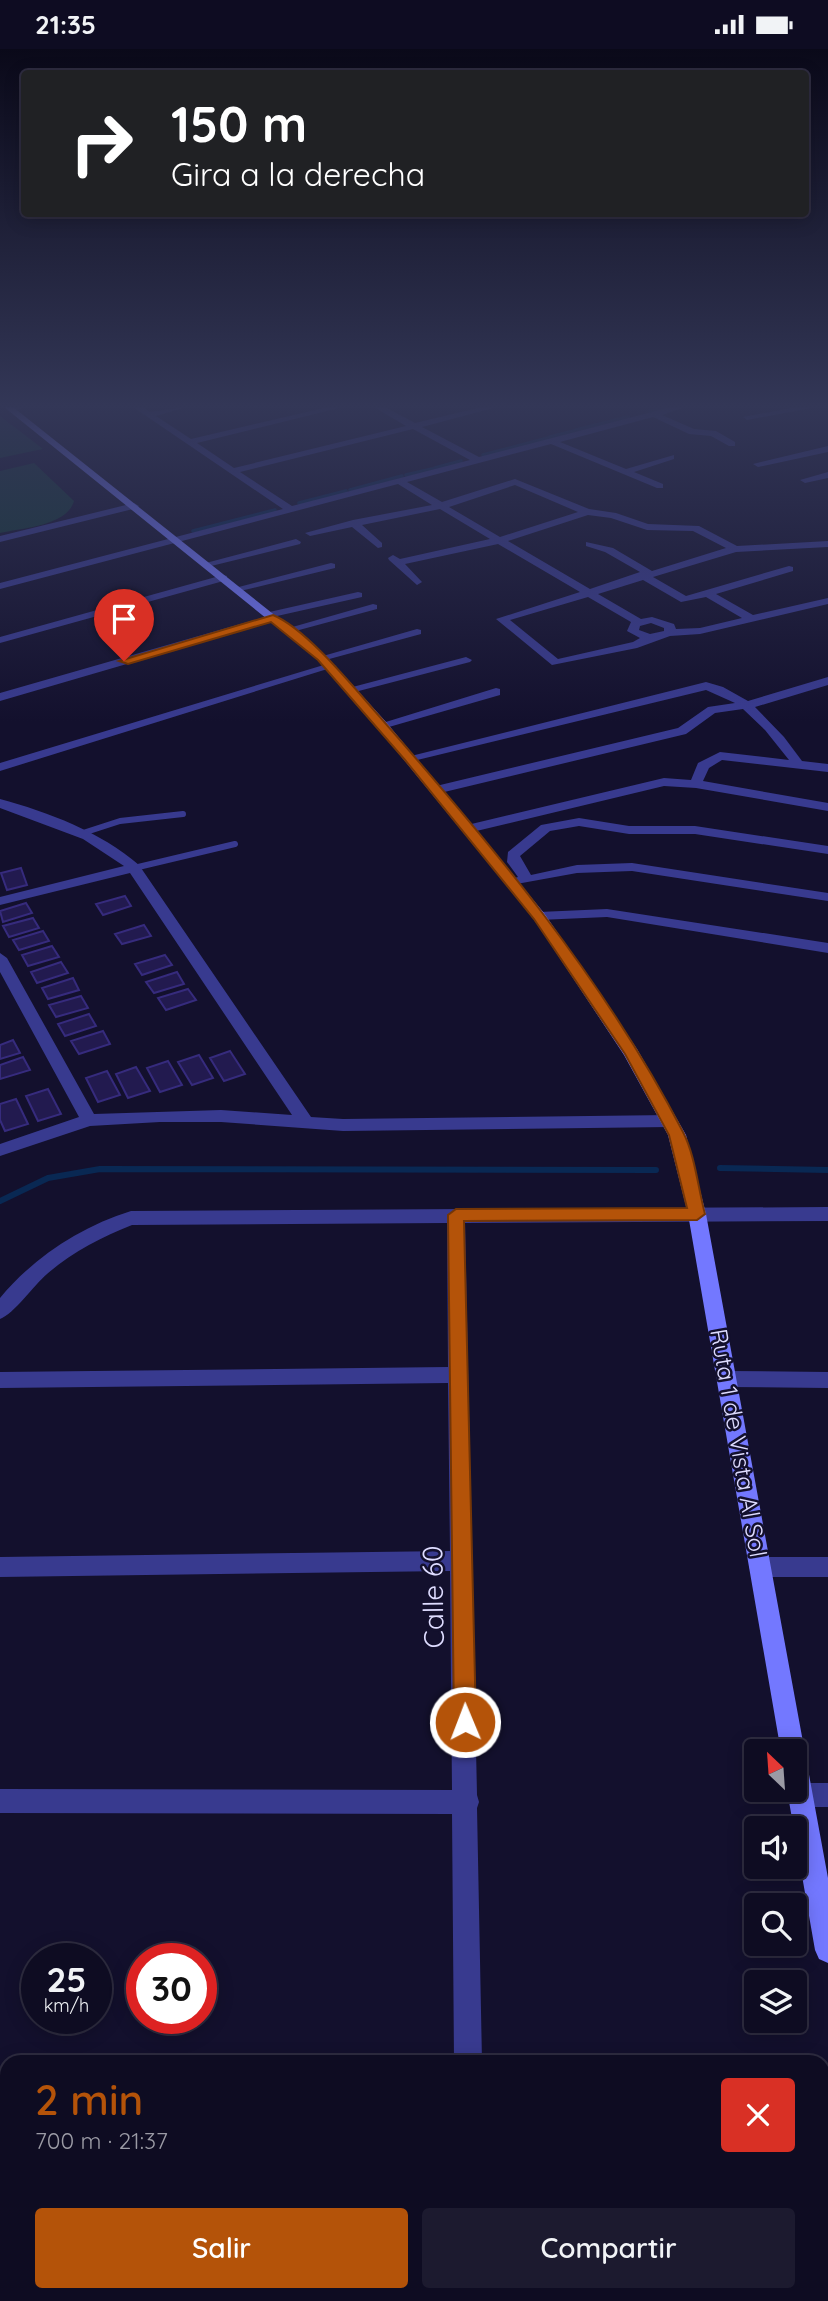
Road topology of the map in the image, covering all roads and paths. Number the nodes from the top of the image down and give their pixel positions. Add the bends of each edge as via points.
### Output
1 (109, 512) edge
2 (142, 512) edge
3 (266, 512) edge
4 (409, 512) edge
5 (452, 512) edge
6 (587, 512) joint
7 (353, 523) junction
8 (310, 533) dead end
9 (172, 536) junction
10 (0, 539) edge
11 (500, 540) junction
12 (296, 542) dead end
13 (590, 544) dead end
14 (378, 545) dead end
15 (827, 545) edge
16 (735, 549) junction
17 (207, 564) junction
18 (331, 566) dead end
19 (789, 569) dead end
20 (645, 574) junction
21 (223, 578) junction
22 (417, 582) dead end
23 (0, 586) edge
24 (236, 589) junction
25 (587, 592) junction
26 (708, 594) junction
27 (358, 595) dead end
28 (828, 601) edge
29 (373, 607) dead end
30 (271, 617) junction
31 (752, 619) junction
32 (638, 622) junction
33 (288, 630) junction
34 (417, 632) dead end
35 (670, 633) junction
36 (649, 638) junction
37 (0, 640) edge
38 (466, 660) dead end
39 (326, 662) junction
40 (828, 681) edge
41 (351, 689) junction
42 (496, 692) dead end
43 (0, 697) edge
44 (747, 705) junction
45 (382, 725) junction
46 (409, 758) junction
47 (797, 763) junction
48 (0, 768) edge
49 (828, 768) edge
50 (696, 784) junction
51 (436, 790) junction
52 (0, 803) edge
53 (828, 807) edge
54 (183, 814) dead end
55 (468, 829) junction
56 (83, 833) junction
57 (235, 844) dead end
58 (828, 850) edge
59 (134, 868) junction
60 (527, 879) junction
61 (512, 882) junction
62 (828, 897) edge
63 (0, 901) edge
64 (538, 916) junction
65 (828, 948) edge
66 (0, 958) edge
67 (89, 1120) junction
68 (307, 1124) junction
69 (674, 1128) junction
70 (0, 1150) edge
71 (697, 1214) junction
72 (828, 1214) edge
73 (456, 1215) junction
74 (0, 1311) edge
75 (460, 1375) junction
76 (727, 1379) junction
77 (0, 1380) edge
78 (828, 1380) edge
79 (462, 1561) junction
80 (0, 1567) edge
81 (760, 1567) junction
82 (828, 1567) edge
83 (791, 1739) edge
84 (807, 1795) edge
85 (828, 1795) edge
86 (0, 1801) edge
87 (467, 1803) junction
88 (802, 1803) edge
89 (828, 1950) edge
90 (468, 2055) edge

1 - 10 street
2 - 9 street, Ruta 1 de Vista Al Sol
3 - 9 street
4 - 7 street
5 - 11 street
6 - 11 street
6 - 16 street via 647,527 688,526
7 - 8 street
7 - 14 street
9 - 17 street, Ruta 1 de Vista Al Sol
9 - 23 street
11 - 22 street via 394,559
11 - 25 street
12 - 17 street
13 - 20 street via 609,550
15 - 16 street
16 - 20 street
17 - 21 street, Ruta 1 de Vista Al Sol
18 - 24 street
19 - 26 street
20 - 25 street
20 - 26 street via 685,600
21 - 24 street, Ruta 1 de Vista Al Sol
21 - 37 street
24 - 30 street, Ruta 1 de Vista Al Sol
25 - 32 street
25 - 36 street via 507,616 503,623 556,663 637,645
26 - 31 street
27 - 30 street
28 - 31 street
29 - 33 street
30 - 33 street, Ruta 1 de Vista Al Sol
30 - 43 street
31 - 35 street
32 - 35 street via 663,622 670,626
32 - 36 street via 633,631
33 - 39 street, Ruta 1 de Vista Al Sol
34 - 39 street
35 - 36 street
38 - 41 street
39 - 41 street, Ruta 1 de Vista Al Sol
39 - 48 street
40 - 44 street
41 - 45 street, Ruta 1 de Vista Al Sol
42 - 45 street
44 - 46 street via 716,688 695,687
44 - 47 street
44 - 51 street via 712,711 682,731
45 - 46 street, Ruta 1 de Vista Al Sol
46 - 51 street, Ruta 1 de Vista Al Sol
47 - 49 street
47 - 50 street via 720,756 703,766
50 - 53 street
50 - 55 street via 646,784
51 - 55 street, Ruta 1 de Vista Al Sol
52 - 56 street
54 - 56 lane via 120,821
55 - 61 street, Ruta 1 de Vista Al Sol
56 - 59 street via 118,852
57 - 59 lane
58 - 60 street via 695,831 629,831 579,822 546,828 513,855
59 - 63 street
59 - 68 street
60 - 61 street
60 - 62 street via 577,869 632,867
61 - 64 street, Ruta 1 de Vista Al Sol
64 - 65 street via 607,913
64 - 69 street, Ruta 1 de Vista Al Sol via 631,1053
66 - 67 street
67 - 68 street via 221,1116
67 - 70 street
68 - 69 street
69 - 71 street, Ruta 1 de Vista Al Sol
71 - 72 street
71 - 73 street
71 - 76 street, Ruta 1 de Vista Al Sol
73 - 74 street via 131,1219 93,1233 54,1257
73 - 75 street, Calle 60
75 - 77 street
75 - 79 street, Calle 60
76 - 78 street
76 - 81 street, Ruta 1 de Vista Al Sol
79 - 80 street
79 - 87 street, Calle 60
81 - 82 street
81 - 83 street, Ruta 1 de Vista Al Sol
84 - 85 street
86 - 87 street
87 - 90 street, Calle 60
88 - 89 street

